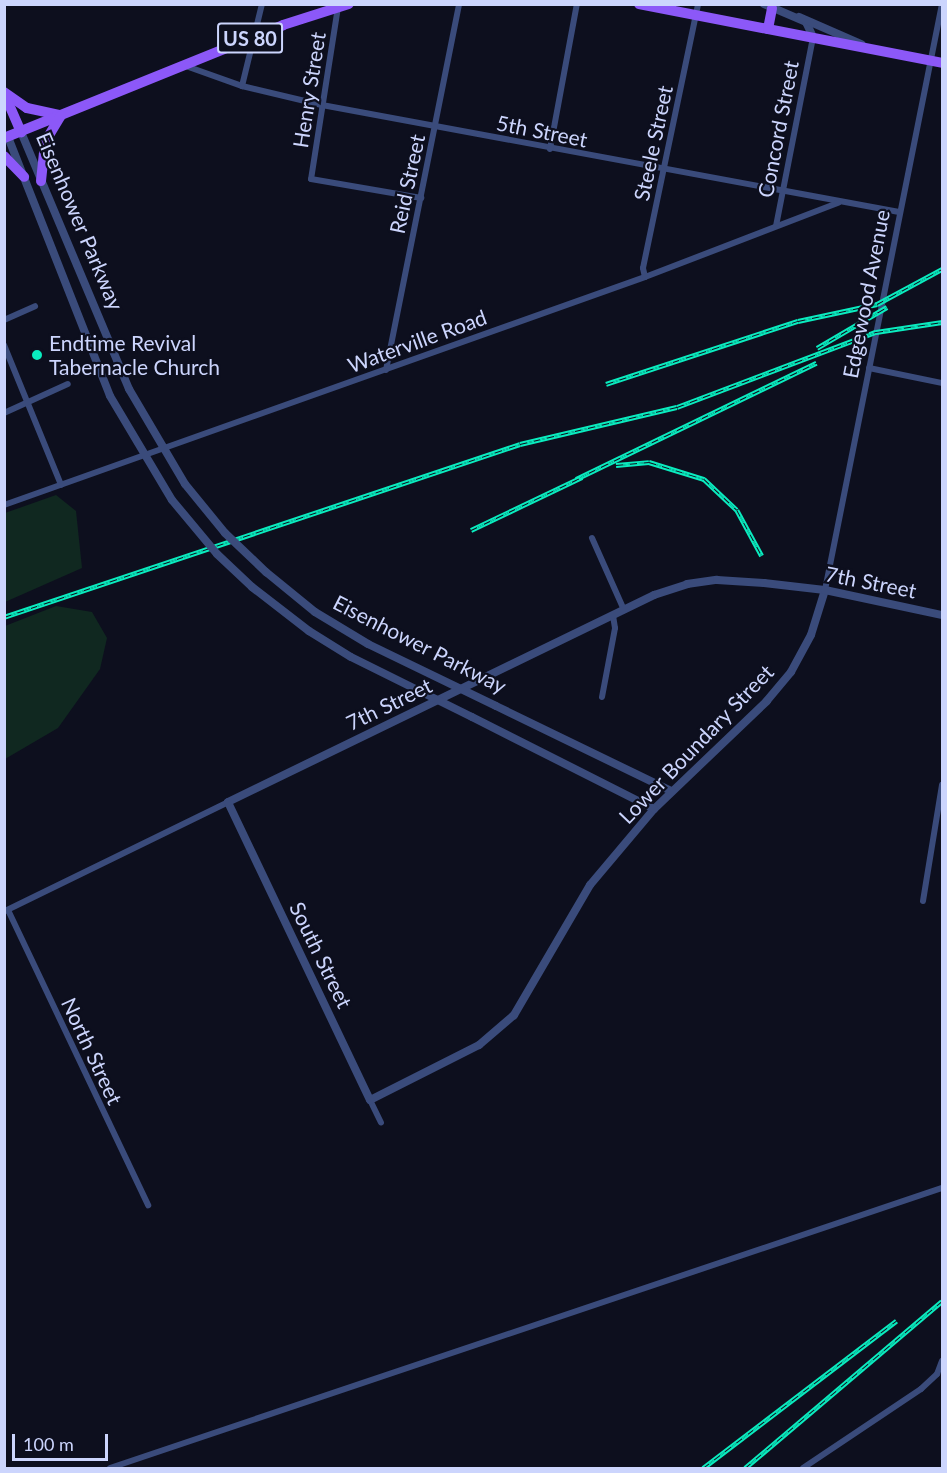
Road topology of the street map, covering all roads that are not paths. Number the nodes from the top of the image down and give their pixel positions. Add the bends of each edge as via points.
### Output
1 (262, 4) edge
2 (459, 4) edge
3 (577, 4) edge
4 (639, 4) edge
5 (942, 4) edge
6 (344, 6) edge
7 (768, 6) edge
8 (697, 10) edge
9 (799, 17) junction
10 (768, 29) junction
11 (254, 36) junction
12 (813, 37) junction
13 (870, 48) junction
14 (931, 60) junction
15 (942, 63) edge
16 (183, 65) junction
17 (242, 86) junction
18 (4, 93) edge
19 (322, 105) junction
20 (61, 115) junction
21 (436, 128) junction
22 (21, 132) junction
23 (6, 135) edge
24 (550, 149) junction
25 (4, 156) edge
26 (665, 172) junction
27 (24, 177) junction
28 (41, 181) junction
29 (783, 193) junction
30 (421, 198) junction
31 (838, 203) junction
32 (899, 212) junction
33 (776, 226) junction
34 (645, 277) junction
35 (35, 306) dead end
36 (4, 320) edge
37 (4, 345) edge
38 (869, 368) junction
39 (386, 370) junction
40 (942, 383) edge
41 (68, 384) dead end
42 (28, 404) junction
43 (4, 413) edge
44 (61, 485) junction
45 (4, 505) edge
46 (592, 538) dead end
47 (825, 590) junction
48 (624, 610) junction
49 (613, 615) junction
50 (942, 615) edge
51 (602, 697) dead end
52 (942, 785) edge
53 (671, 791) junction
54 (228, 802) junction
55 (654, 809) junction
56 (923, 901) dead end
57 (6, 910) edge
58 (370, 1100) junction
59 (381, 1123) dead end
60 (942, 1188) edge
61 (148, 1205) dead end
62 (942, 1361) edge
63 (110, 1468) edge
64 (803, 1468) edge

1 - 11 street
2 - 21 street, Reid Street
3 - 24 street
4 - 8 main road
5 - 14 street, Edgewood Avenue
6 - 11 main road, US 80
6 - 19 street, Henry Street
7 - 9 street
7 - 10 main road
8 - 10 main road
8 - 26 street, Steele Street
9 - 12 street
9 - 13 street
10 - 12 main road
11 - 16 main road, US 80
11 - 17 street
12 - 13 main road
12 - 29 street, Concord Street
13 - 14 main road
14 - 15 main road
14 - 32 street, Edgewood Avenue
16 - 17 street, 5th Street
16 - 20 main road, US 80
17 - 19 street, 5th Street
18 - 20 main road via 27,108
18 - 22 main road, Eisenhower Parkway
19 - 21 street, 5th Street
19 - 30 street, Henry Street via 311,179
20 - 22 main road, US 80
20 - 28 main road via 41,153
21 - 24 street, 5th Street
21 - 30 street, Reid Street
22 - 23 main road, US 80
22 - 28 street, Eisenhower Parkway
23 - 27 street, Eisenhower Parkway
24 - 26 street, 5th Street
25 - 27 main road
26 - 29 street, 5th Street
26 - 34 street, Steele Street via 643,268
27 - 55 street, Eisenhower Parkway, bridge via 110,396 172,500 217,554 252,587 351,657
28 - 53 street, Eisenhower Parkway, bridge via 129,389 185,484 231,539 315,612 354,636
29 - 31 street, 5th Street
29 - 33 street, Concord Street
30 - 39 street, Reid Street
31 - 32 street, 5th Street
31 - 33 street, Waterville Road
32 - 38 street, Edgewood Avenue
33 - 34 street, Waterville Road
34 - 39 street, Waterville Road
35 - 36 street
37 - 42 street
38 - 40 street
38 - 47 street, Edgewood Avenue
39 - 44 street, Waterville Road
41 - 42 street
42 - 43 street
42 - 44 street
44 - 45 street, Waterville Road
46 - 48 street
47 - 48 street, 7th Street via 743,580 704,581 673,588
47 - 50 street, 7th Street
47 - 53 street, Lower Boundary Street via 802,656 778,689
48 - 49 street, 7th Street
49 - 51 street via 615,628
49 - 54 street, 7th Street
52 - 56 street
53 - 55 street, Lower Boundary Street
54 - 57 street, 7th Street
54 - 58 street, South Street
55 - 58 street, Lower Boundary Street via 581,897 529,994 498,1032 467,1052
57 - 61 street, North Street
58 - 59 street, South Street
60 - 63 street
62 - 64 street via 937,1374 921,1389

